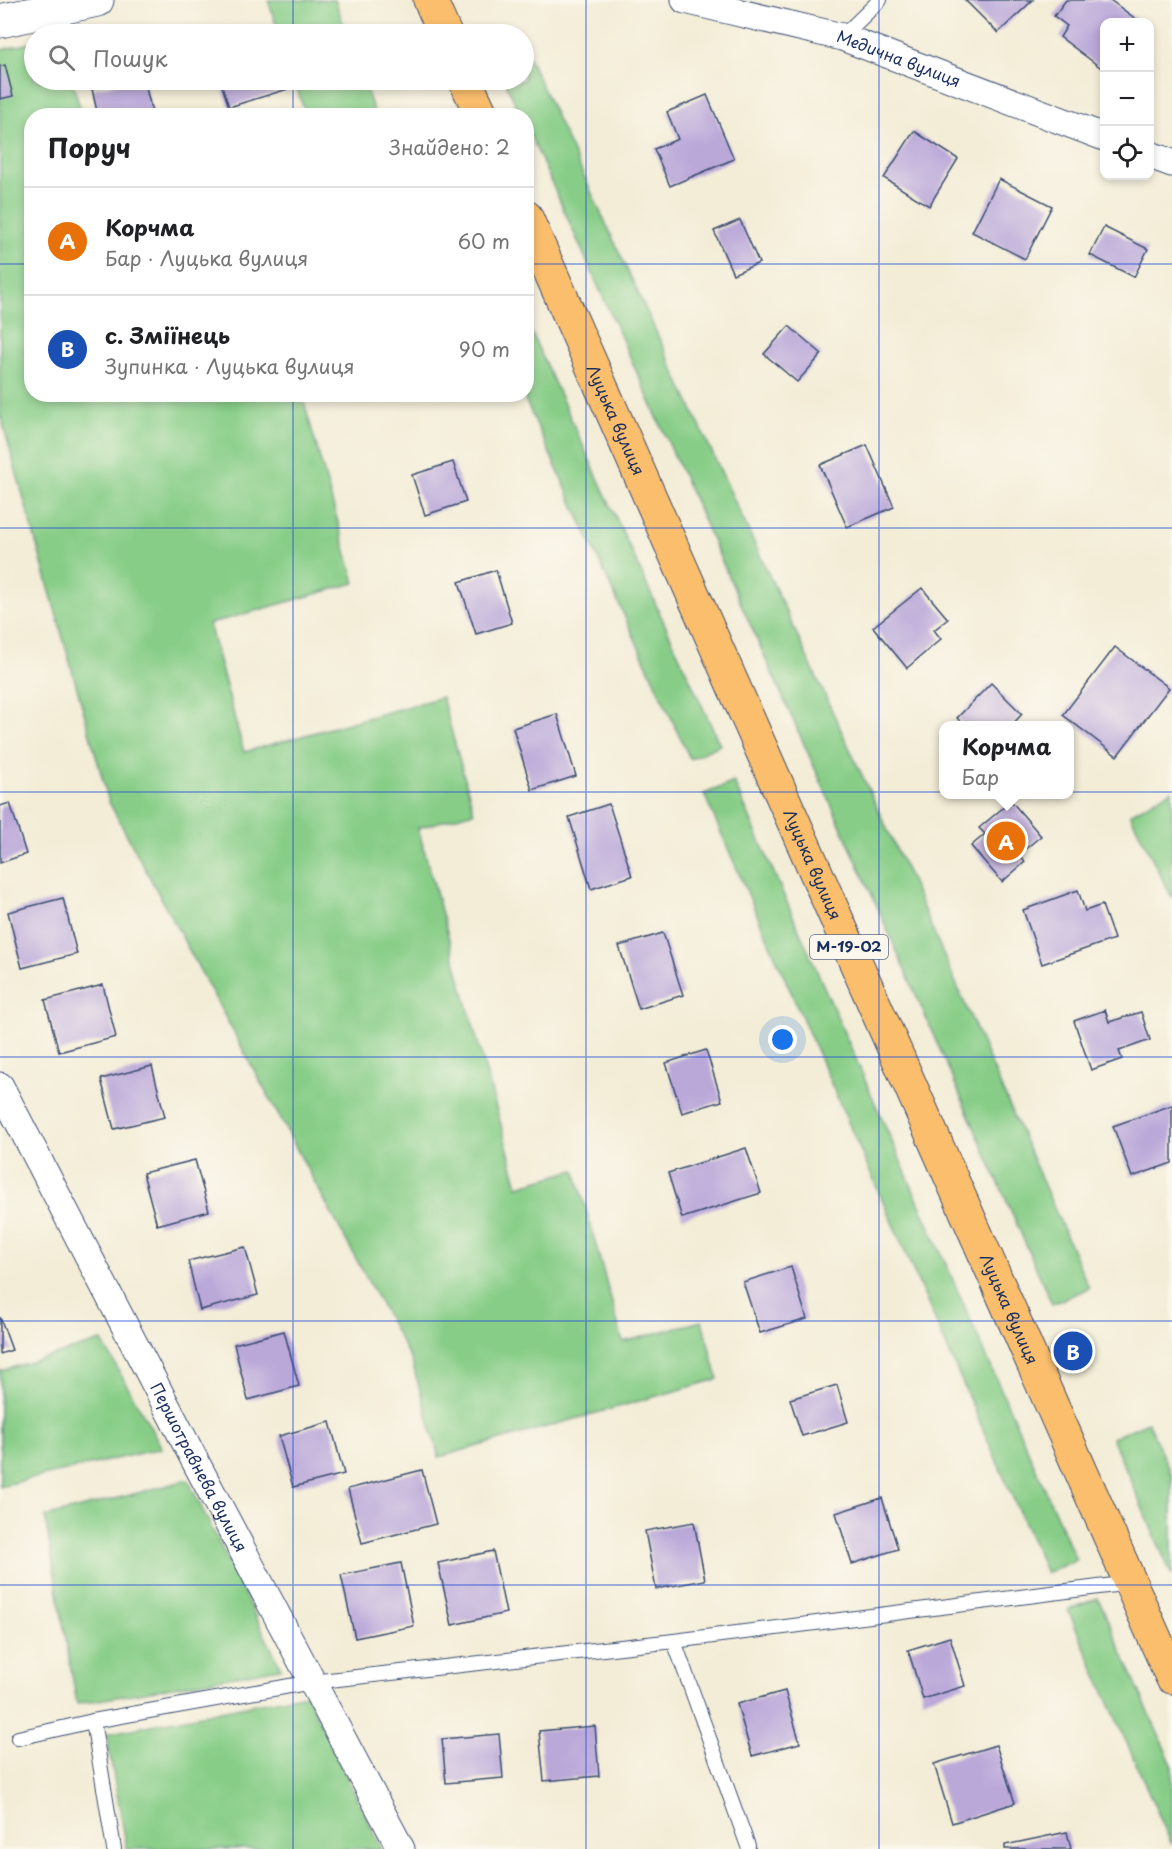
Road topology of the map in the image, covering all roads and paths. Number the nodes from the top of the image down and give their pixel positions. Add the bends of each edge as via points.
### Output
1 (97, 0) edge
2 (430, 0) edge
3 (685, 0) edge
4 (880, 0) edge
5 (0, 21) edge
6 (441, 24) edge
7 (842, 37) junction
8 (470, 90) edge
9 (478, 108) edge
10 (1100, 135) edge
11 (1154, 157) edge
12 (1172, 163) edge
13 (534, 235) edge
14 (0, 1086) edge
15 (1130, 1583) junction
16 (674, 1641) junction
17 (1172, 1677) edge
18 (312, 1682) junction
19 (93, 1721) junction
20 (18, 1738) dead end
21 (748, 1846) dead end
22 (114, 1849) edge
23 (400, 1849) edge

1 - 5 street
2 - 6 main road
3 - 7 street, Медична вулиця
4 - 7 lane
7 - 10 street, Медична вулиця
8 - 9 main road
11 - 12 street
13 - 15 main road, Луцька вулиця / М-19-02
14 - 18 street, Першотравнева вулиця
15 - 16 lane
15 - 17 main road, Луцька вулиця / М-19-02
16 - 18 lane
16 - 21 lane
18 - 19 lane
18 - 23 street, Першотравнева вулиця
19 - 20 lane
19 - 22 lane

